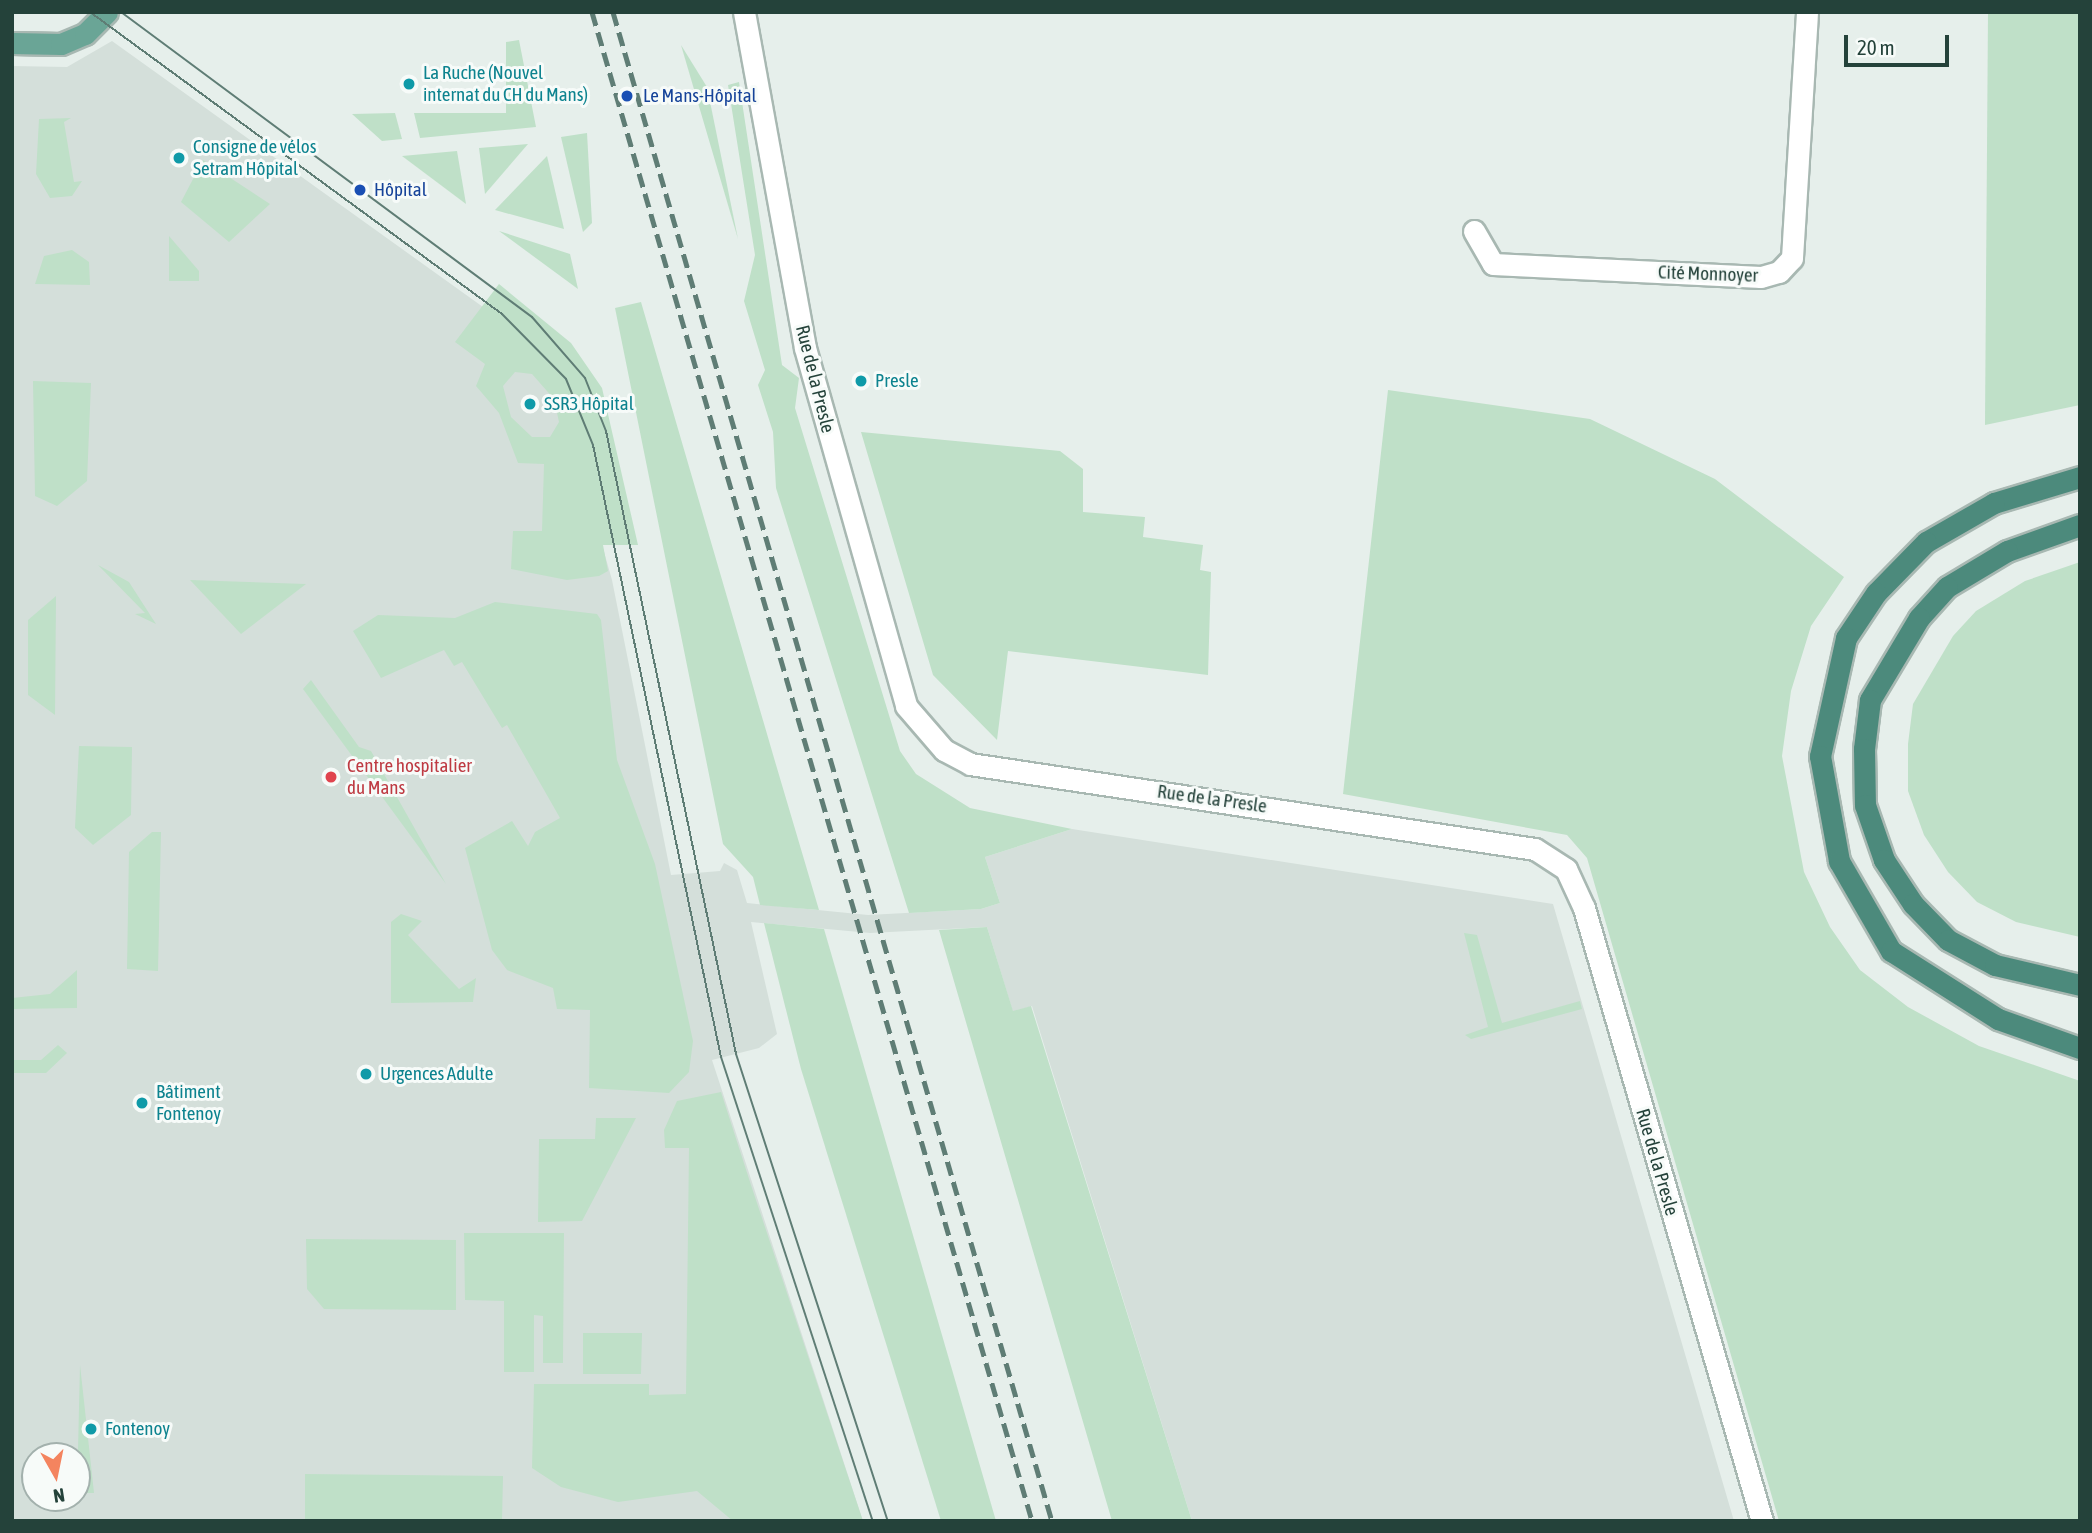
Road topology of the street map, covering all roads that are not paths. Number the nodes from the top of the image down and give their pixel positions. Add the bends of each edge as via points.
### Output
1 (107, 12) edge
2 (744, 12) edge
3 (1807, 12) edge
4 (12, 43) edge
5 (1474, 231) dead end
6 (2080, 477) edge
7 (2080, 525) edge
8 (2080, 985) edge
9 (2080, 1048) edge
10 (1762, 1521) edge

1 - 4 main road via 85,34 61,44
2 - 10 street, Rue de la Presle via 805,348 906,706 944,750 970,764 1535,849 1566,869 1584,908
3 - 5 street, Cité Monnoyer via 1792,258 1779,272 1761,277 1493,264
6 - 9 highway via 1994,503 1926,542 1876,593 1846,638 1820,756 1839,861 1891,951 1998,1019
7 - 8 highway via 2007,551 1947,587 1919,618 1870,700 1864,760 1865,805 1884,859 1913,904 1948,940 1995,965

